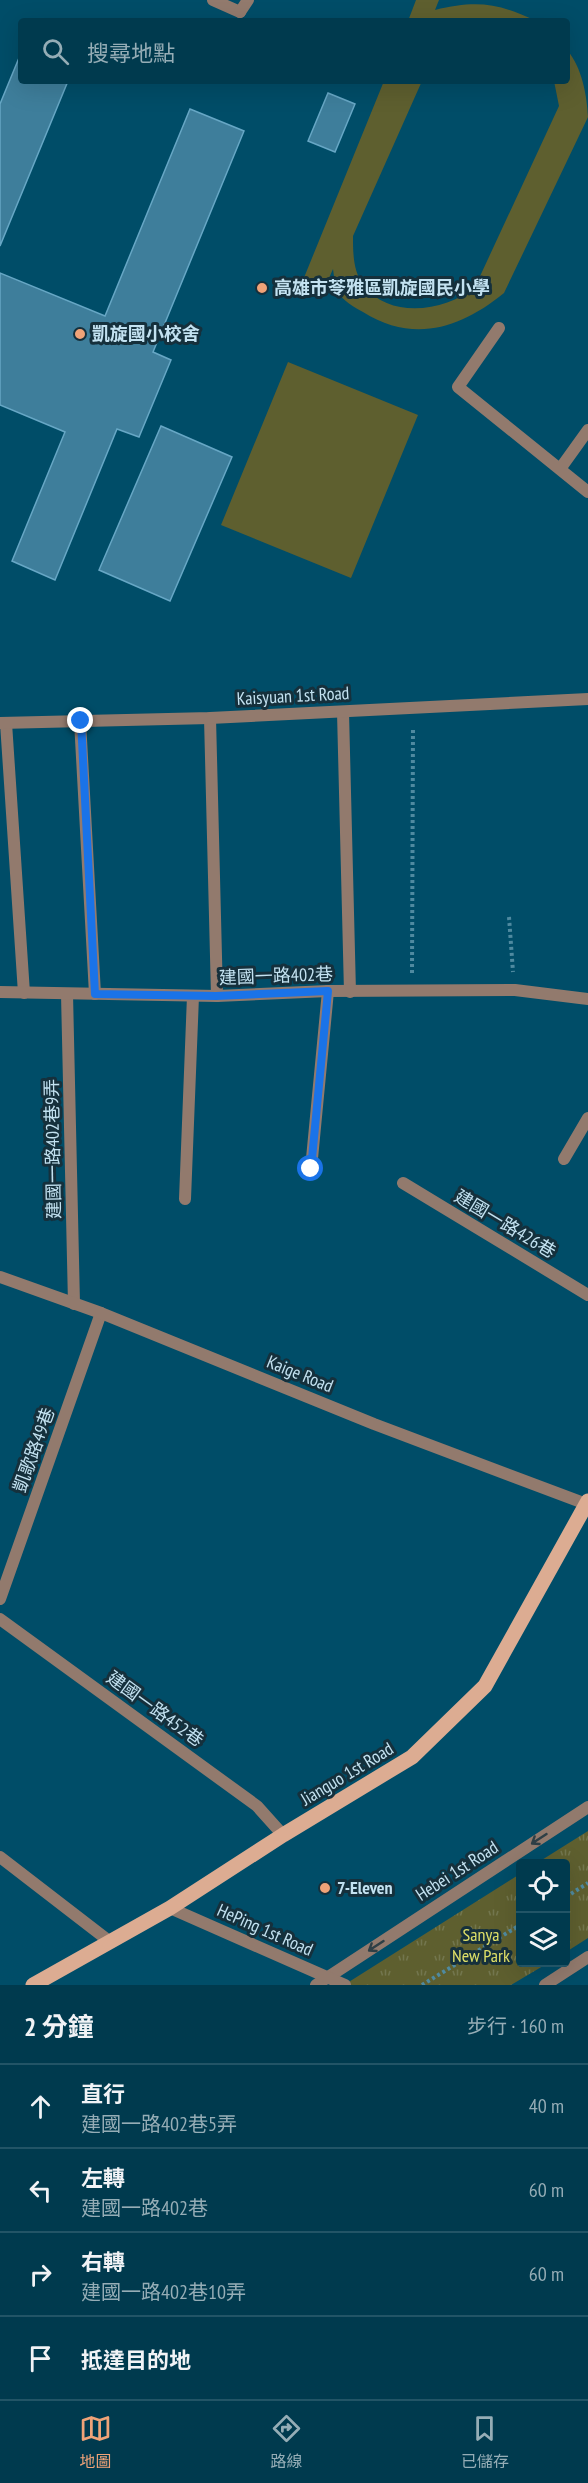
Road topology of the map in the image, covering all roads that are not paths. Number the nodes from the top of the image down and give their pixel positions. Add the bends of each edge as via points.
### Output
1 (213, 0) edge
2 (248, 0) edge
3 (499, 328) dead end
4 (588, 430) edge
5 (560, 469) junction
6 (588, 492) edge
7 (588, 699) edge
8 (343, 712) junction
9 (210, 718) junction
10 (81, 721) junction
11 (3, 723) edge
12 (328, 991) junction
13 (0, 992) edge
14 (350, 992) junction
15 (24, 993) junction
16 (67, 994) junction
17 (95, 994) junction
18 (194, 996) junction
19 (216, 996) junction
20 (588, 999) edge
21 (588, 1118) edge
22 (564, 1159) dead end
23 (311, 1169) dead end
24 (403, 1183) dead end
25 (184, 1199) dead end
26 (0, 1277) edge
27 (588, 1295) edge
28 (74, 1304) junction
29 (101, 1313) junction
30 (587, 1502) edge
31 (0, 1599) edge
32 (0, 1619) edge
33 (588, 1807) edge
34 (283, 1835) junction
35 (0, 1857) edge
36 (170, 1908) junction
37 (109, 1941) junction
38 (588, 1957) edge
39 (328, 1978) junction
40 (33, 1985) edge
41 (316, 1985) edge
42 (345, 1985) edge
43 (545, 1985) edge

1 - 2 street via 240,12
3 - 5 street via 458,387
4 - 5 street
5 - 6 street
7 - 8 street, Kaisyuan 1st Road
8 - 9 street, Kaisyuan 1st Road
8 - 14 street
9 - 10 street, Kaisyuan 1st Road
9 - 19 street
10 - 11 street, Kaisyuan 1st Road
10 - 17 street
11 - 15 street
12 - 14 street, 建國一路402巷
12 - 19 street, 建國一路402巷
12 - 23 street
13 - 15 street, 建國一路402巷
14 - 20 street, 建國一路402巷 via 515,990
15 - 16 street, 建國一路402巷
16 - 17 street, 建國一路402巷
16 - 28 street, 建國一路402巷9弄
17 - 18 street, 建國一路402巷
18 - 19 street, 建國一路402巷
18 - 25 street
21 - 22 street
24 - 27 street, 建國一路426巷
26 - 28 street, Kaige Road
28 - 29 street, Kaige Road
29 - 30 street, Kaige Road via 374,1424
29 - 31 street, 凱歌路49巷
30 - 34 main road, Jianguo 1st Road via 485,1686 412,1757
32 - 34 street, 建國一路452巷 via 257,1806
33 -> 39 street, Hebei 1st Road
34 - 36 main road, Jianguo 1st Road
35 - 37 street
36 - 37 main road, Jianguo 1st Road
36 - 39 street, HePing 1st Road
37 - 40 main road, Jianguo 1st Road
38 - 43 street
39 - 41 street, Hebei 1st Road
39 - 42 street, HePing 1st Road

